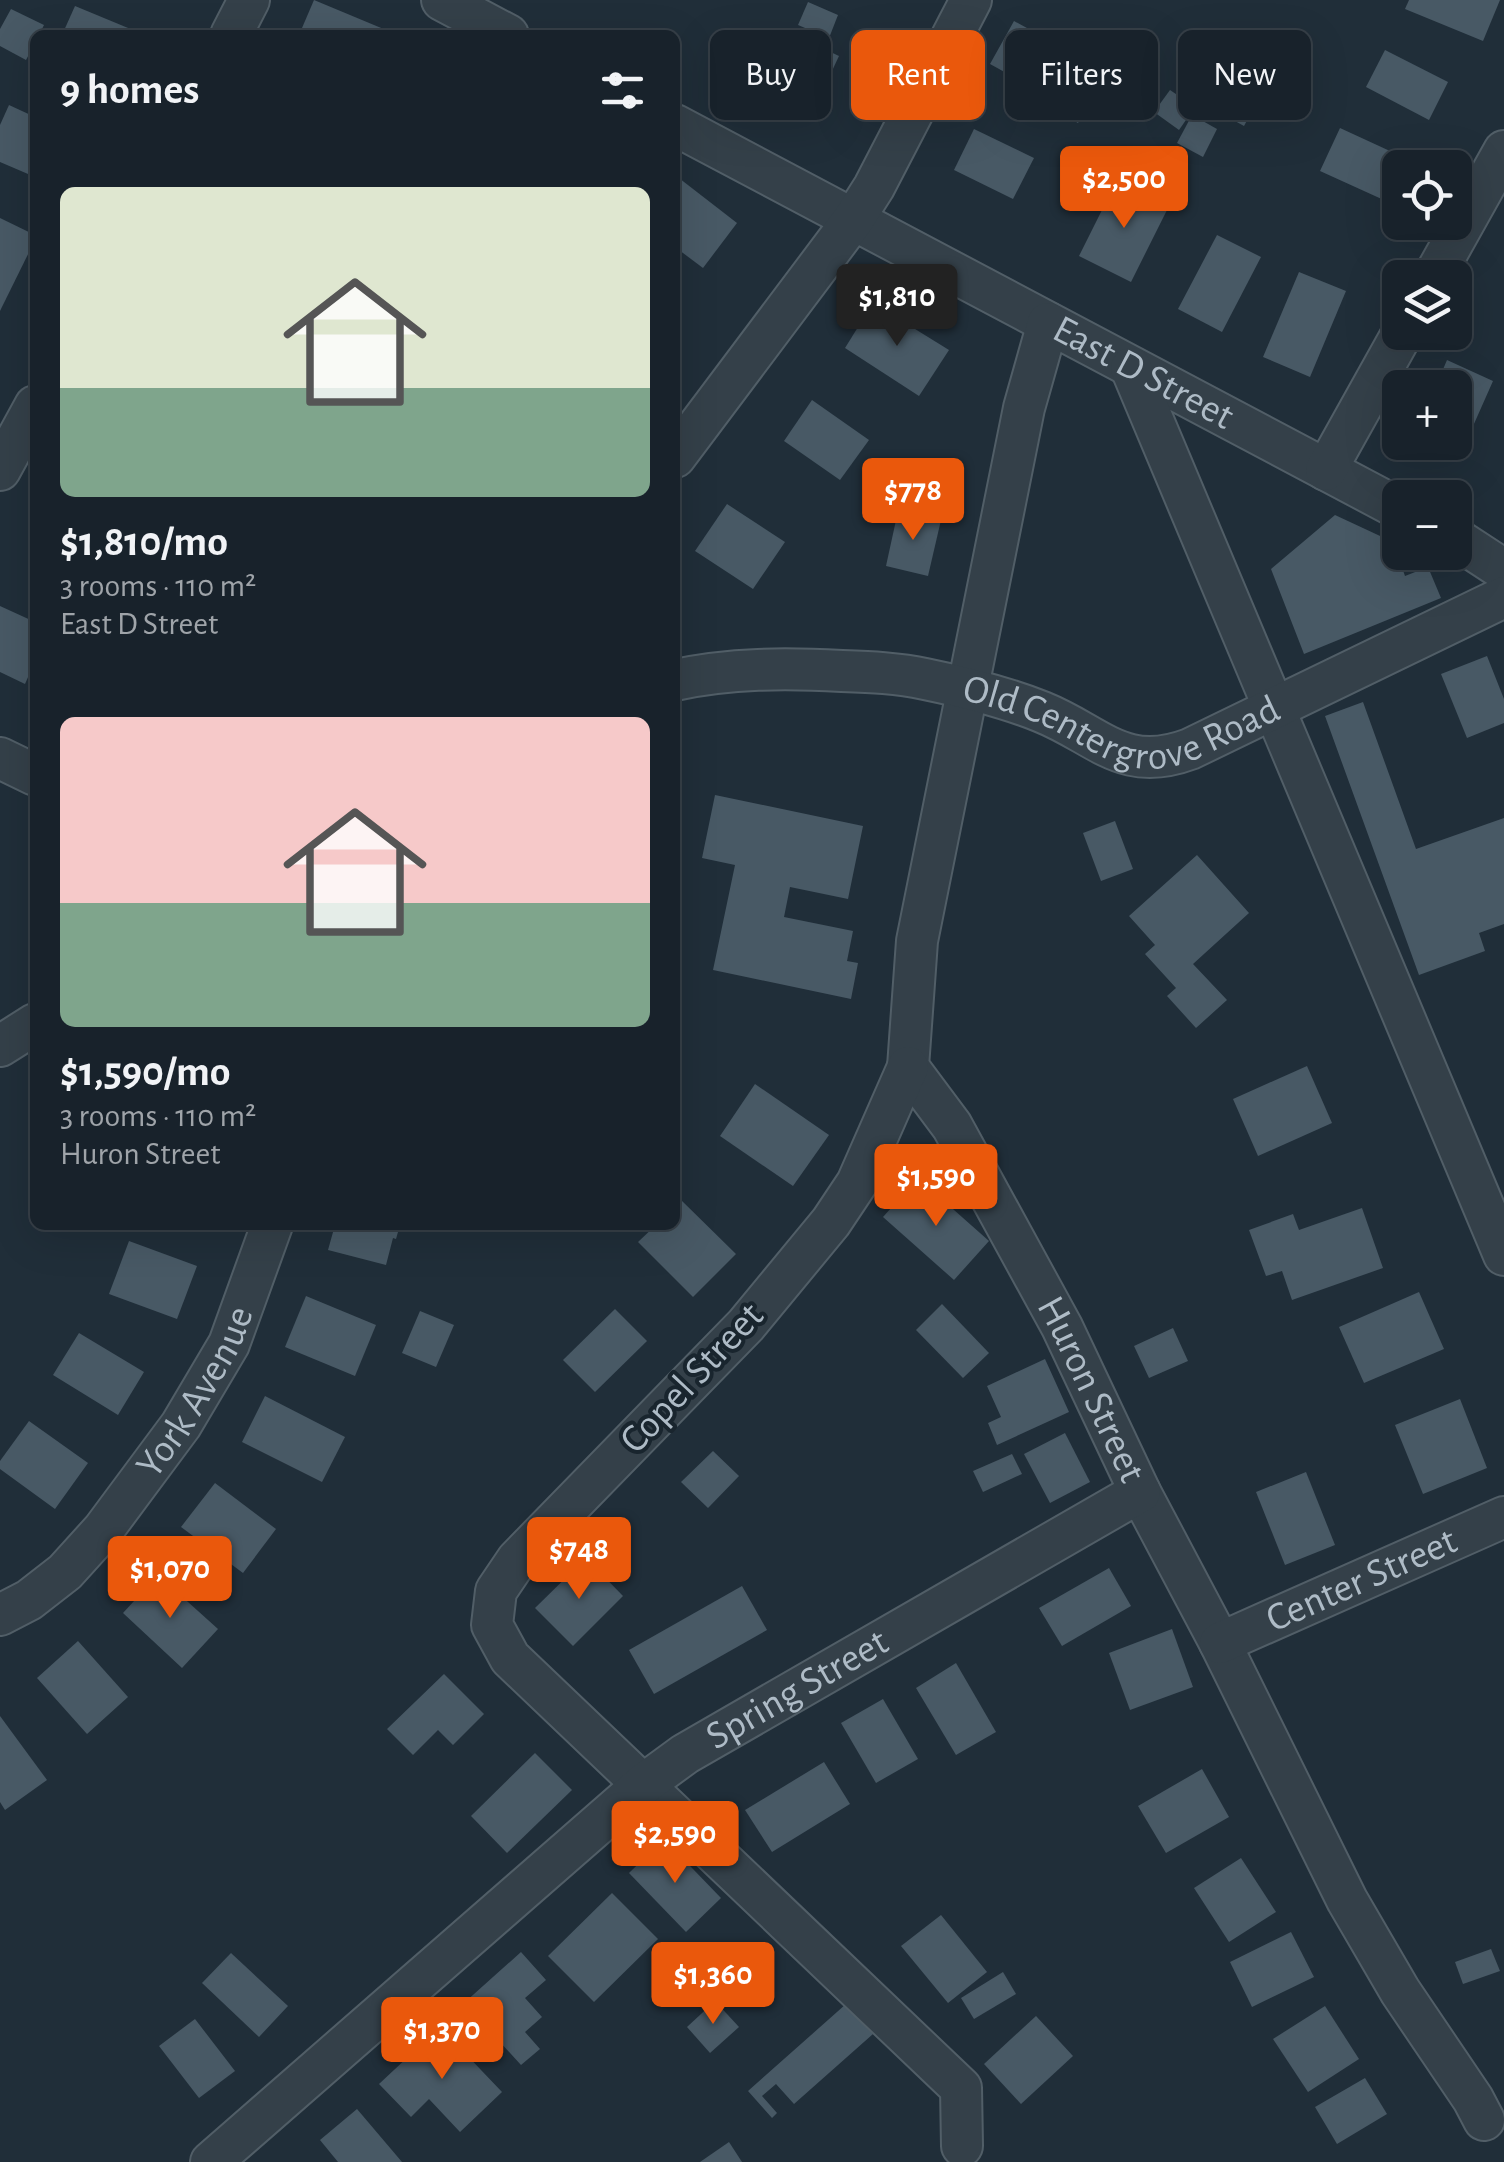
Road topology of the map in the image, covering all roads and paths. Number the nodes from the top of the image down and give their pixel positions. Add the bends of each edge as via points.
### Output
1 (249, 0) edge
2 (442, 0) edge
3 (971, 0) edge
4 (234, 30) edge
5 (499, 30) edge
6 (680, 128) edge
7 (1504, 150) edge
8 (854, 220) junction
9 (1443, 260) edge
10 (1048, 323) junction
11 (1392, 350) edge
12 (1132, 368) junction
13 (30, 415) edge
14 (680, 451) edge
15 (0, 470) edge
16 (1326, 470) junction
17 (1382, 500) edge
18 (1472, 549) edge
19 (1504, 570) edge
20 (1504, 597) edge
21 (680, 679) edge
22 (968, 688) junction
23 (1274, 709) junction
24 (0, 758) edge
25 (30, 773) edge
26 (30, 1027) edge
27 (0, 1046) edge
28 (908, 1067) junction
29 (270, 1230) edge
30 (1504, 1255) edge
31 (1140, 1492) junction
32 (1504, 1517) edge
33 (0, 1615) edge
34 (1220, 1642) junction
35 (644, 1784) junction
36 (1484, 2120) dead end
37 (962, 2146) dead end
38 (211, 2162) edge

1 - 4 street
2 - 5 street
3 - 8 street
6 - 8 street, East D Street
7 - 9 street
8 - 10 street, East D Street
8 - 14 street
10 - 12 street, East D Street
10 - 22 street via 1024,408
11 - 16 street
12 - 16 street, East D Street
12 - 23 street
13 - 15 street
16 - 17 street, East D Street
18 - 19 street
20 - 23 street
21 - 22 street, Old Centergrove Road via 752,669 810,670
22 - 23 street, Old Centergrove Road via 1043,712 1136,757 1176,755
22 - 28 street via 917,941
23 - 30 street, Old Centergrove Road
24 - 25 street
26 - 27 street
28 - 31 street, Huron Street via 952,1126 1062,1327
28 - 35 street, Copel Street via 857,1183 831,1222 746,1325 518,1560 496,1591 492,1625 510,1658
29 - 33 street, York Avenue via 229,1344 182,1425 65,1572
31 - 34 street, Huron Street
31 - 35 street, Spring Street via 685,1754
32 - 34 street, Center Street
34 - 36 street, Huron Street via 1347,1900
35 - 37 street, Copel Street via 961,2088
35 - 38 street, Spring Street

